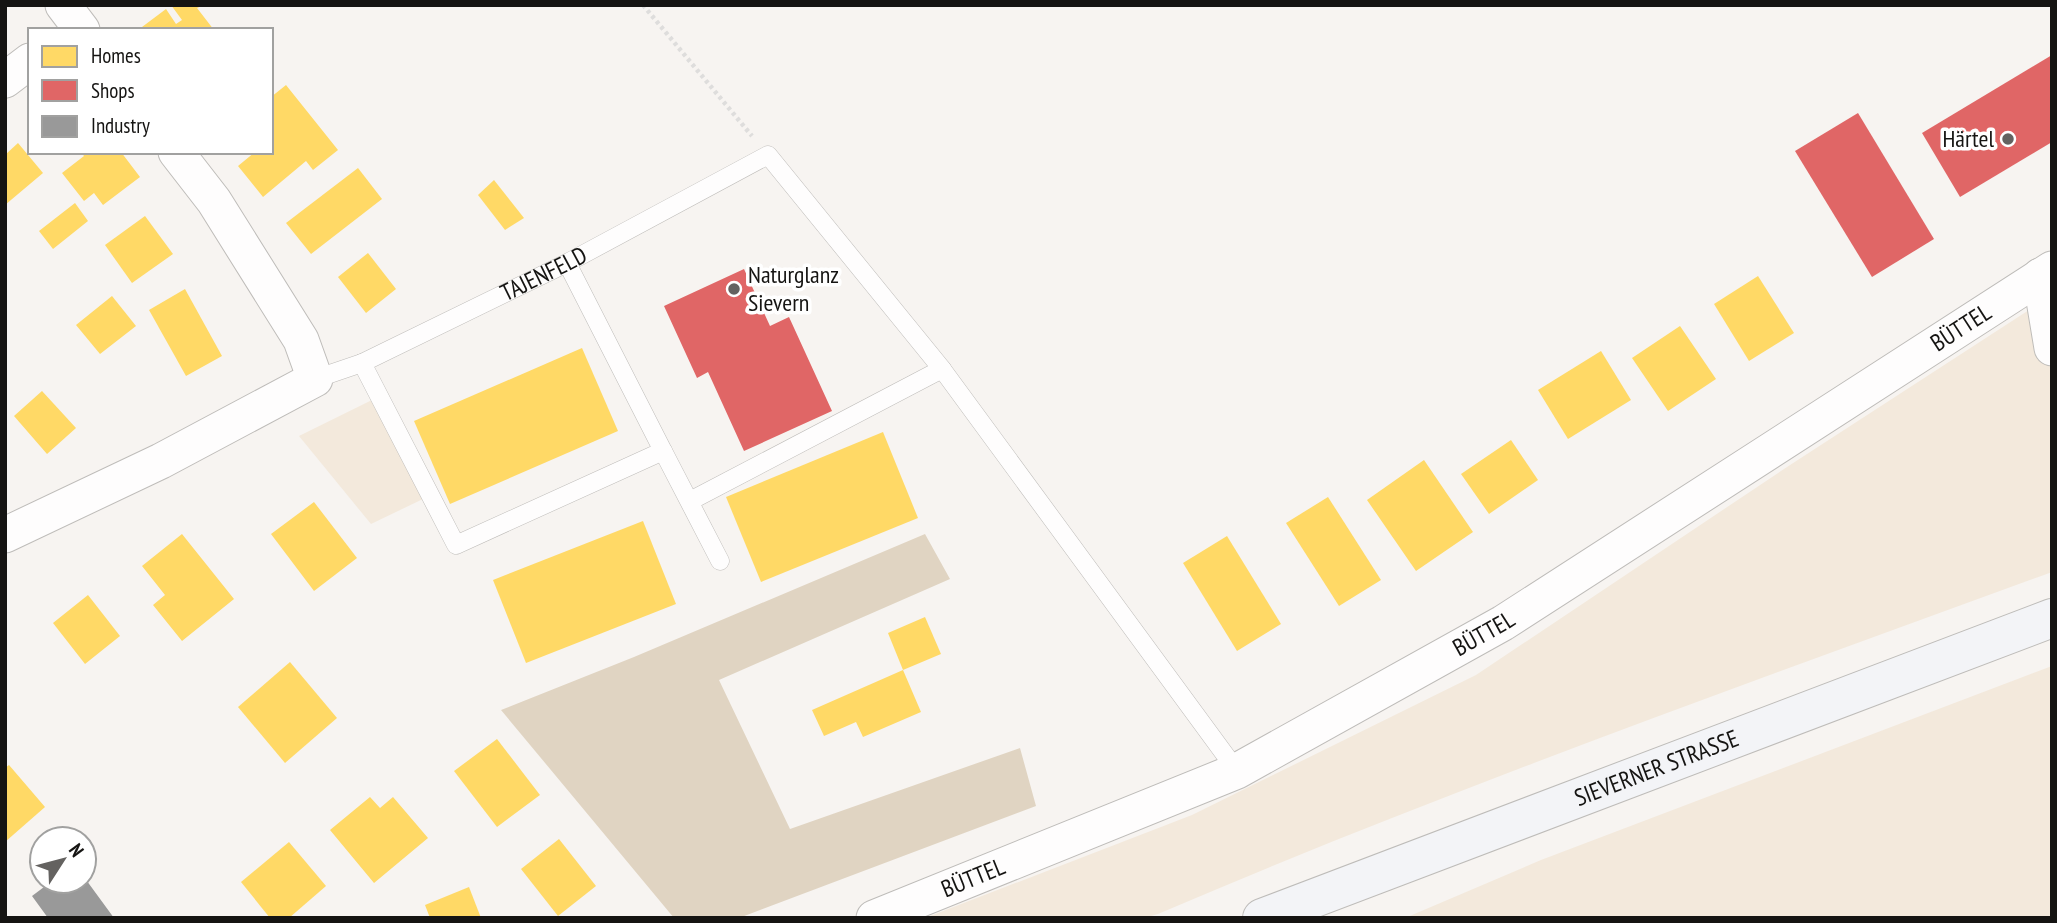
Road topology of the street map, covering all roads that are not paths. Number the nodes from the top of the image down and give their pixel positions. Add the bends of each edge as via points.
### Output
1 (28, 63) edge
2 (5, 80) edge
3 (178, 154) edge
4 (567, 263) junction
5 (2046, 272) edge
6 (2052, 348) edge
7 (362, 363) junction
8 (942, 369) junction
9 (315, 379) junction
10 (663, 451) junction
11 (690, 501) junction
12 (5, 535) edge
13 (720, 561) dead end
14 (2052, 618) edge
15 (1237, 771) junction
16 (874, 918) edge
17 (1262, 918) edge

1 - 2 street
3 - 9 street via 214,201 301,340
4 - 7 lane, TAJENFELD
4 - 8 lane, TAJENFELD via 768,155
4 - 10 lane
5 - 6 street
5 - 15 street, BÜTTEL via 1503,623
7 - 9 lane, TAJENFELD
7 - 10 lane via 456,545
8 - 11 lane
8 - 15 lane
9 - 12 street, TAJENFELD via 161,461
10 - 11 lane
11 - 13 lane
14 - 17 main road, SIEVERNER STRASSE
15 - 16 street, BÜTTEL

